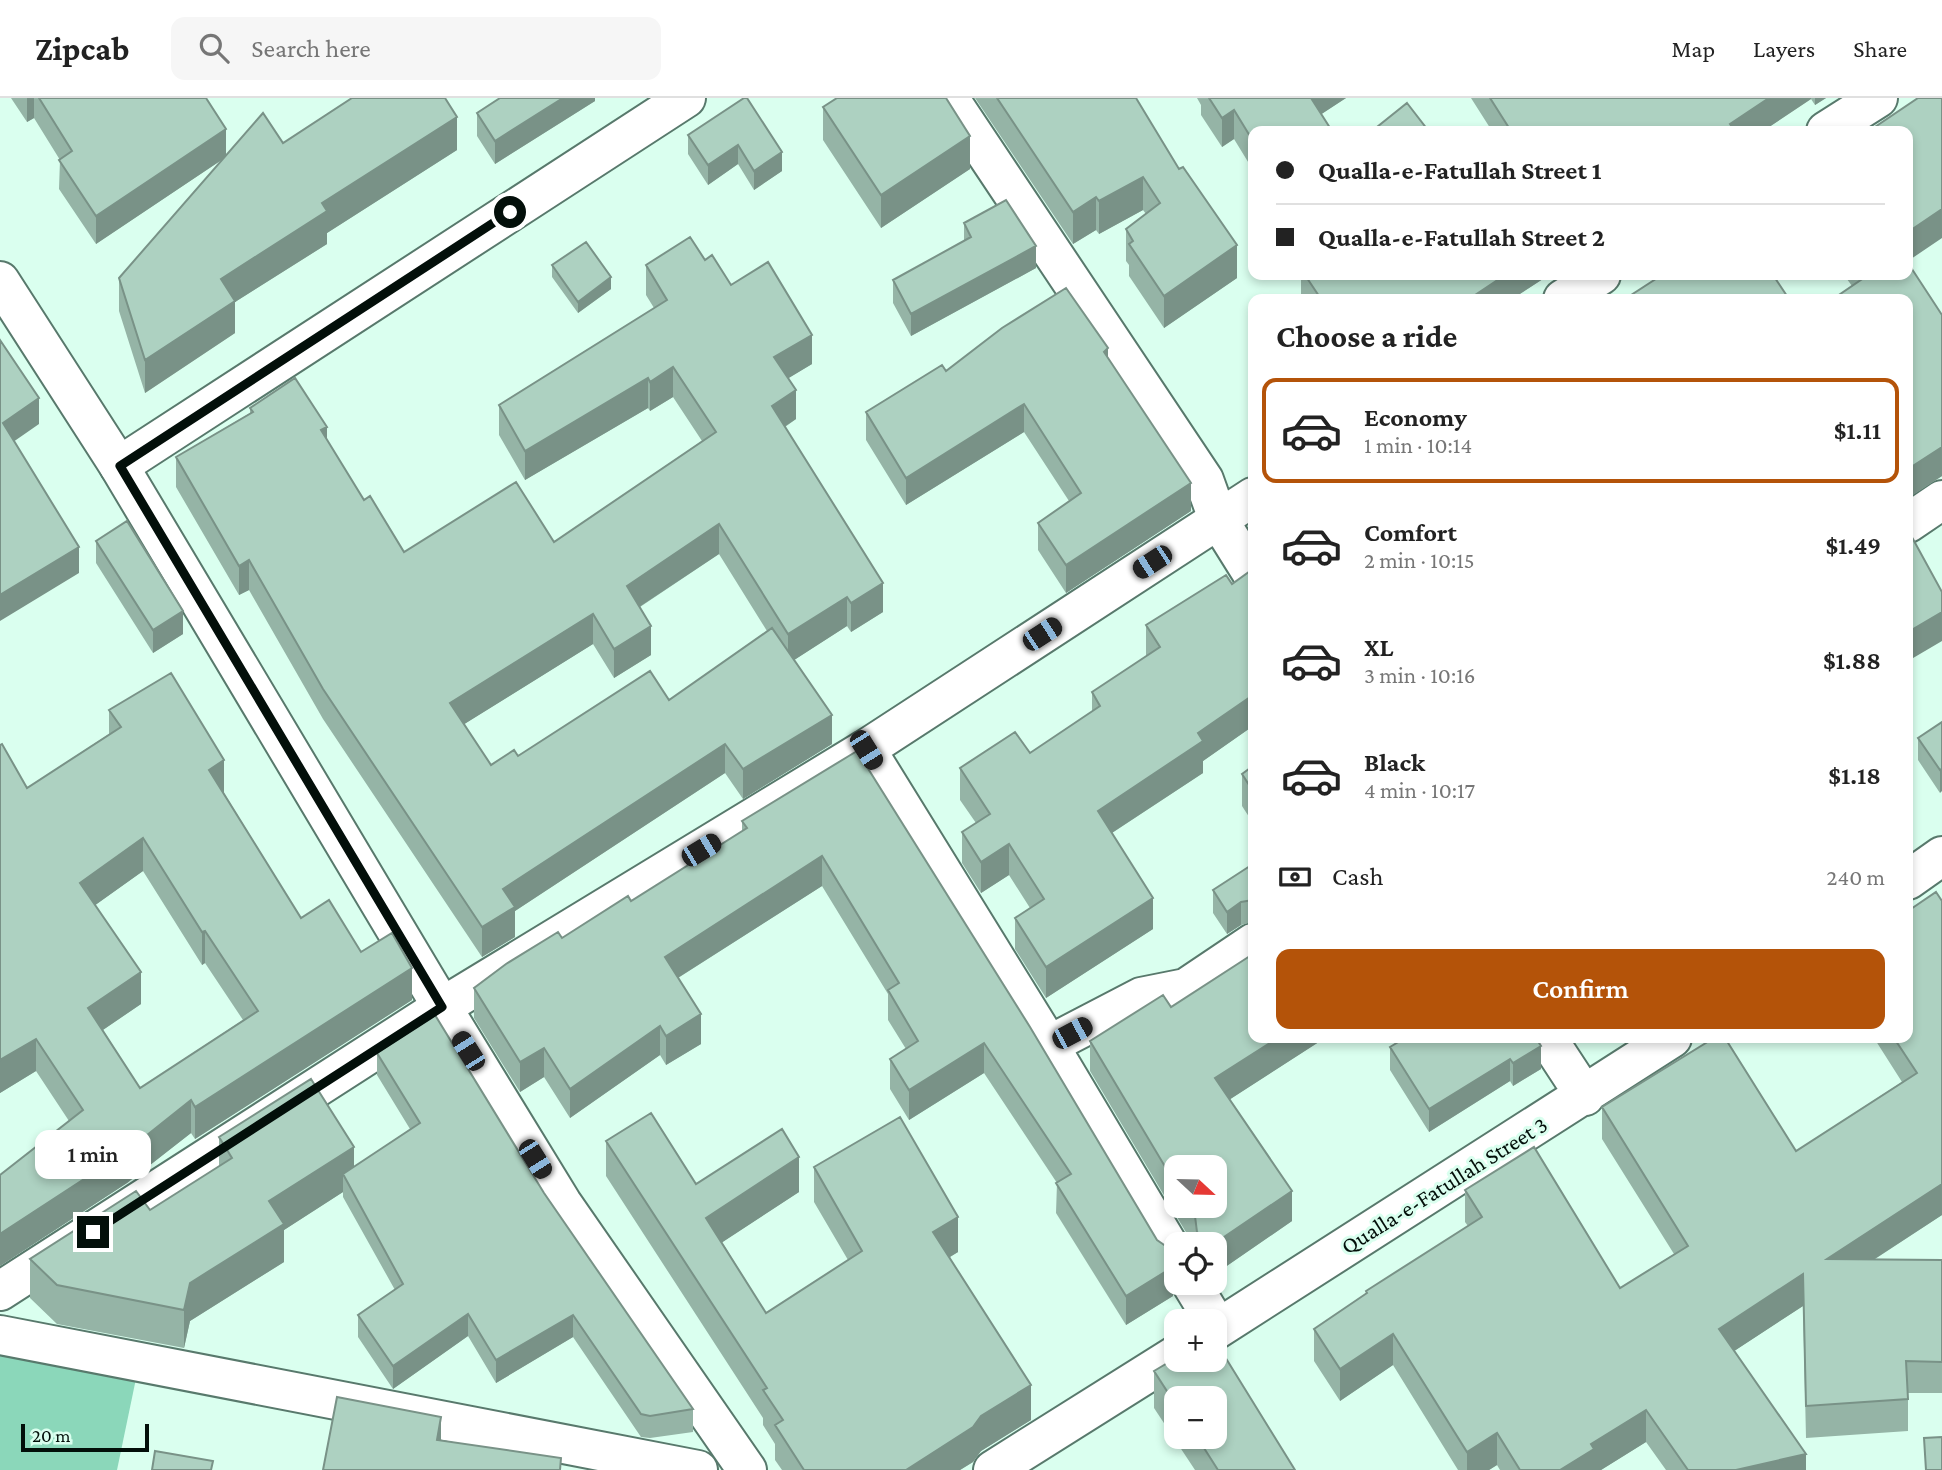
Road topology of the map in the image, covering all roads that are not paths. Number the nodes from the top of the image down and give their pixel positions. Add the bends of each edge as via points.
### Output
1 (686, 98) edge
2 (949, 98) edge
3 (1878, 98) edge
4 (1834, 126) edge
5 (1593, 280) edge
6 (0, 281) edge
7 (1571, 294) edge
8 (120, 466) junction
9 (1248, 500) edge
10 (1942, 500) edge
11 (1218, 519) junction
12 (1913, 520) edge
13 (1248, 567) edge
14 (866, 750) junction
15 (1942, 856) edge
16 (1913, 876) edge
17 (1248, 946) edge
18 (442, 1007) junction
19 (1550, 1043) edge
20 (1664, 1043) edge
21 (1049, 1045) junction
22 (1585, 1096) junction
23 (1164, 1238) edge
24 (0, 1291) edge
25 (1227, 1319) edge
26 (0, 1335) edge
27 (1164, 1363) edge
28 (698, 1470) edge
29 (747, 1470) edge
30 (993, 1470) edge

1 - 8 street
2 - 11 street via 1204,480
3 - 4 street
5 - 7 street
6 - 8 street
8 - 18 street
9 - 11 street
10 - 12 street
11 - 13 street
11 - 14 street
14 - 18 street
14 - 21 street
15 - 16 street
17 - 21 street via 1186,988 1141,997
18 - 24 street
18 - 29 street via 562,1203
19 - 22 street
20 - 22 street, Qualla-e-Fatullah Street 3
21 - 23 street
22 - 25 street, Qualla-e-Fatullah Street 3
26 - 28 street
27 - 30 street

